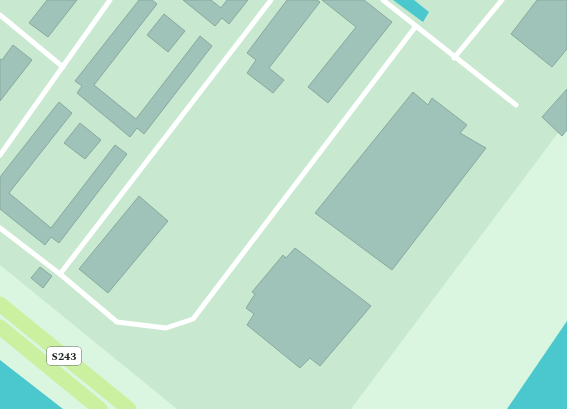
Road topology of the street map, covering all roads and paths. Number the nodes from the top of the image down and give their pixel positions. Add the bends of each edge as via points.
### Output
1 (110, 0) edge
2 (271, 0) edge
3 (383, 0) edge
4 (502, 0) edge
5 (0, 15) edge
6 (416, 26) junction
7 (454, 58) junction
8 (63, 67) junction
9 (516, 105) dead end
10 (0, 155) edge
11 (0, 228) edge
12 (60, 274) junction
13 (0, 304) edge
14 (0, 327) edge
15 (100, 409) edge
16 (129, 409) edge

1 - 8 lane
2 - 12 lane
3 - 6 lane
4 - 7 lane
5 - 8 lane
6 - 7 lane
6 - 12 lane via 193,319 166,328 117,322
7 - 9 lane
8 - 10 lane
11 - 12 lane
13 - 16 main road, S243
14 - 15 main road, S243

